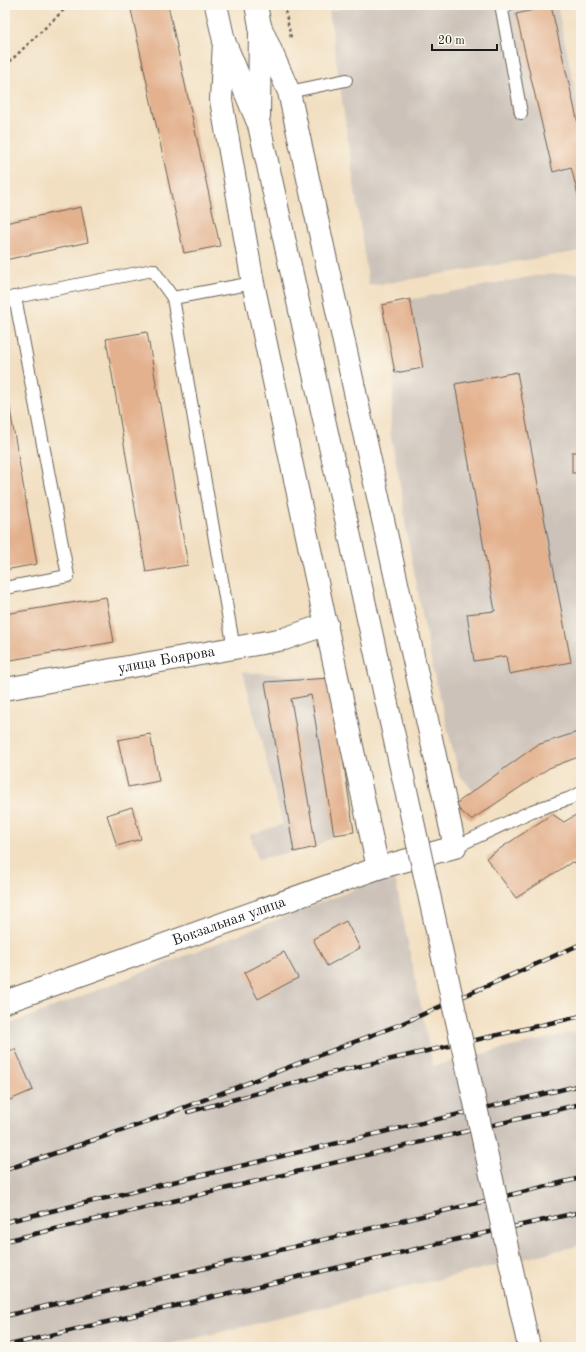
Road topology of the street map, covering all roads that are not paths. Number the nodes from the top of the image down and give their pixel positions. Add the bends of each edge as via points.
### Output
1 (216, 5) edge
2 (256, 5) edge
3 (506, 5) edge
4 (260, 26) junction
5 (224, 41) junction
6 (346, 80) dead end
7 (289, 92) junction
8 (521, 112) dead end
9 (259, 126) junction
10 (253, 283) junction
11 (10, 298) edge
12 (173, 298) junction
13 (5, 588) edge
14 (327, 624) junction
15 (234, 649) junction
16 (5, 689) edge
17 (581, 793) edge
18 (455, 847) junction
19 (378, 868) junction
20 (5, 1002) edge
21 (530, 1347) edge

1 - 5 street
2 - 4 street
3 - 8 lane via 502,10
4 - 7 street
4 - 9 street
5 - 9 street
5 - 10 street via 221,100
6 - 7 lane
7 - 18 street
9 - 21 street, bridge
10 - 12 lane
10 - 14 street
11 - 12 lane via 153,270
11 - 13 lane via 68,576
12 - 15 lane
14 - 15 street, улица Боярова via 284,639
14 - 19 street
15 - 16 street, улица Боярова
17 - 18 lane via 532,811
18 - 19 street, Вокзальная улица
19 - 20 street, Вокзальная улица

